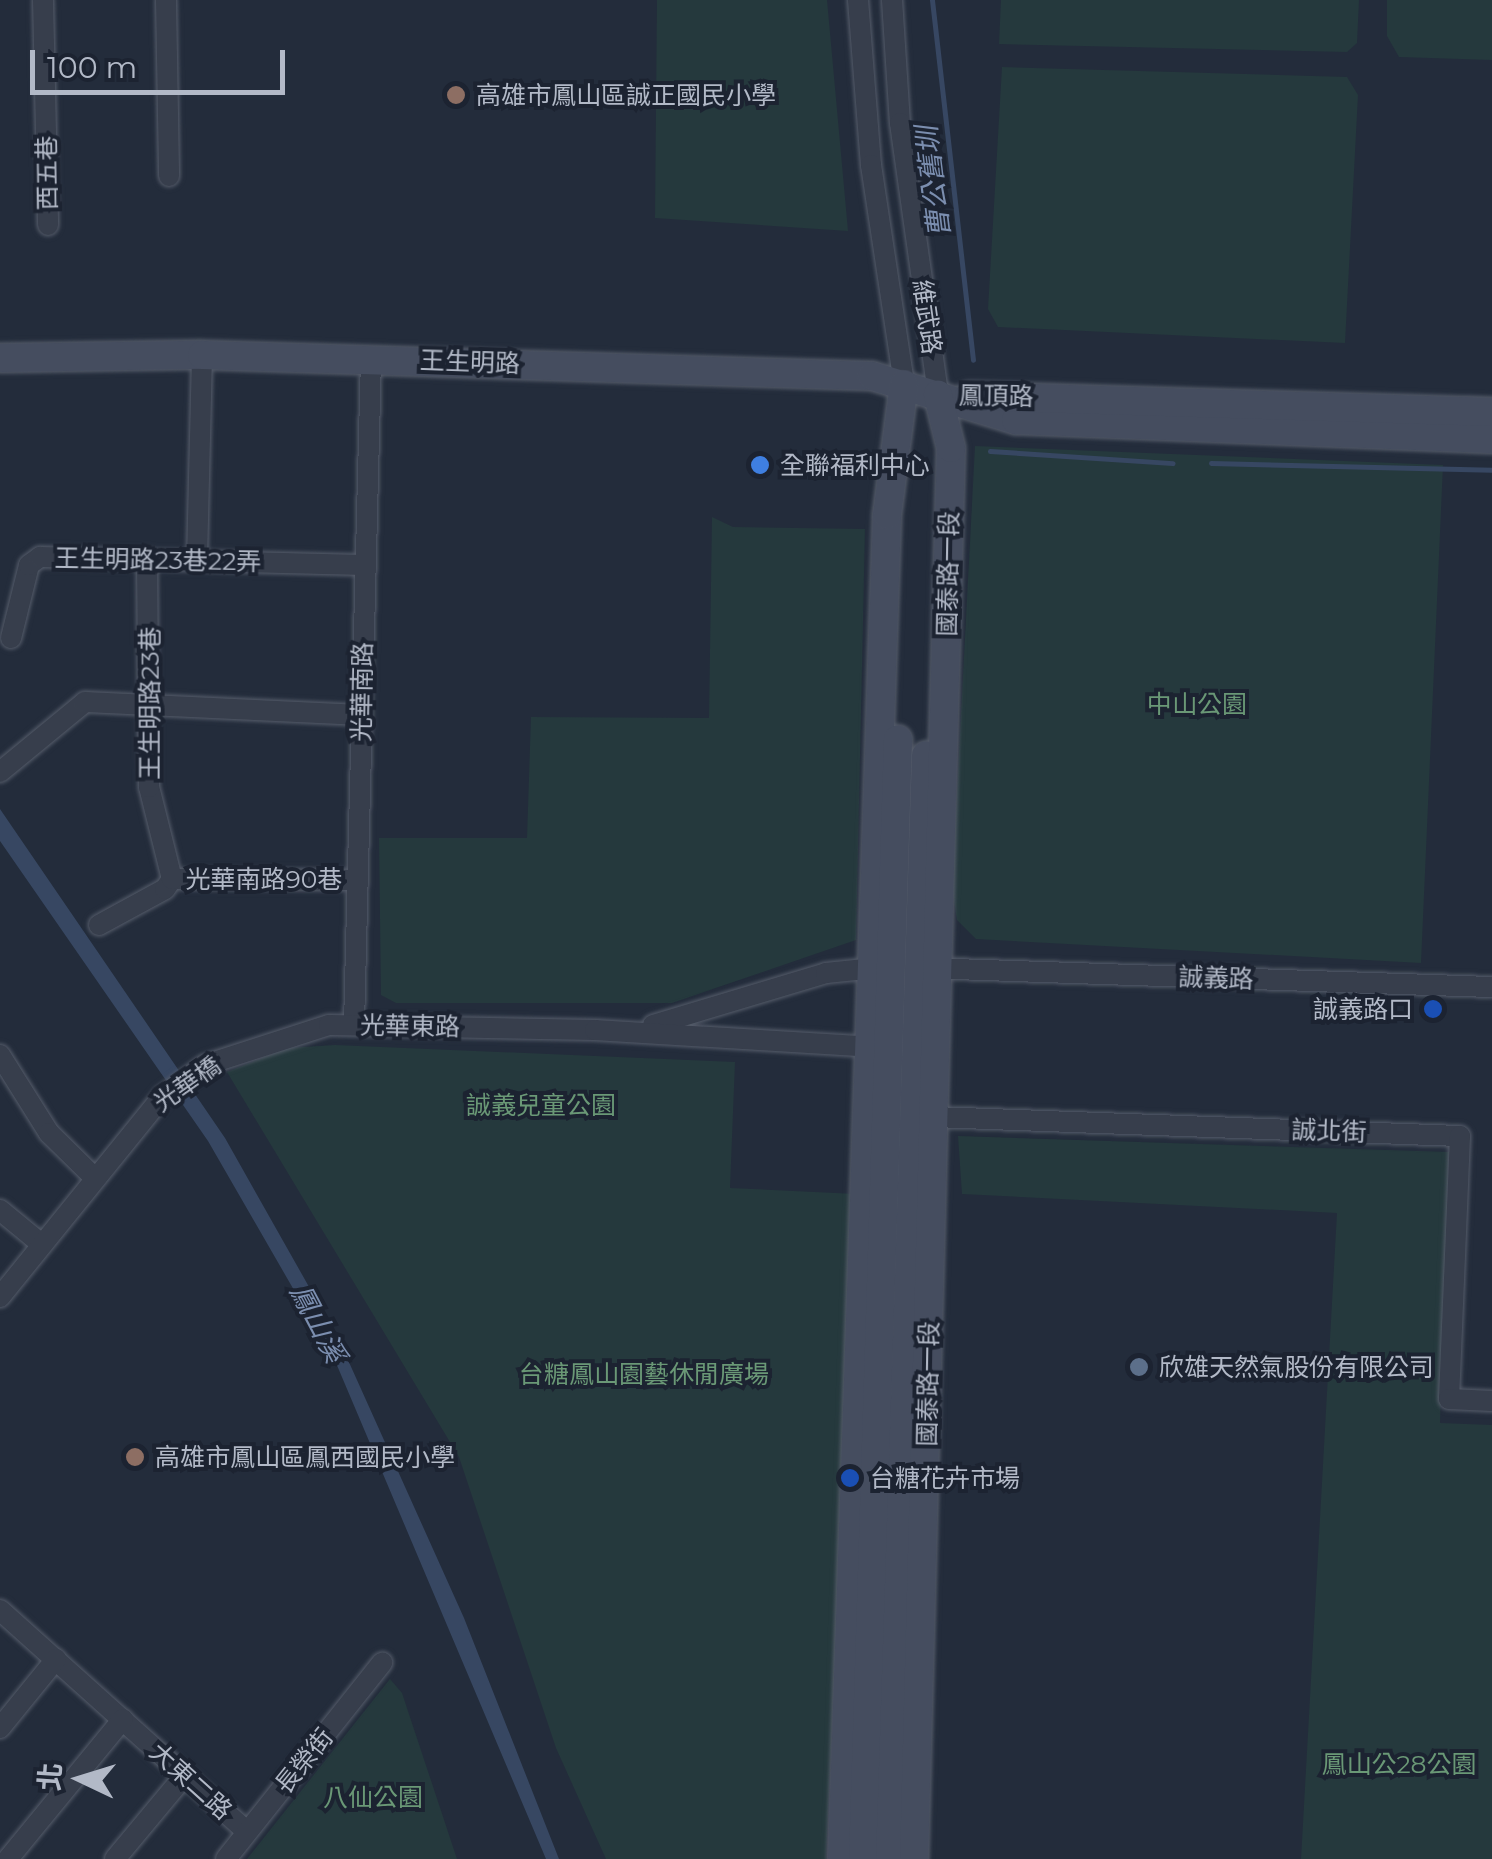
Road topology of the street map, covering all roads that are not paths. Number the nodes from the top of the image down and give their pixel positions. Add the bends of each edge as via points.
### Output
1 (43, 0) edge
2 (166, 0) edge
3 (858, 0) edge
4 (892, 0) edge
5 (170, 176) dead end
6 (48, 225) dead end
7 (202, 355) junction
8 (0, 358) edge
9 (371, 359) junction
10 (904, 384) junction
11 (938, 395) junction
12 (1492, 412) edge
13 (1492, 439) edge
14 (147, 558) junction
15 (198, 560) junction
16 (364, 565) junction
17 (11, 638) dead end
18 (152, 704) junction
19 (362, 714) junction
20 (0, 772) edge
21 (172, 879) junction
22 (357, 880) junction
23 (100, 925) dead end
24 (907, 968) junction
25 (1492, 987) edge
26 (354, 1025) junction
27 (594, 1030) junction
28 (870, 1047) junction
29 (0, 1055) edge
30 (230, 1055) joint
31 (934, 1118) junction
32 (94, 1178) junction
33 (0, 1210) edge
34 (40, 1243) junction
35 (0, 1297) edge
36 (1492, 1401) edge
37 (0, 1610) edge
38 (56, 1659) junction
39 (382, 1663) dead end
40 (123, 1719) junction
41 (0, 1728) edge
42 (185, 1775) junction
43 (247, 1832) junction
44 (8, 1859) edge
45 (115, 1859) edge
46 (226, 1859) edge
47 (842, 1859) edge
48 (864, 1859) edge
49 (890, 1859) edge
50 (914, 1859) edge

1 - 6 street, 西五巷
2 - 5 street
3 - 10 street, 維武路 via 871,165
4 - 11 street, 維武路 via 900,123
7 - 8 street, 王生明路
7 - 9 street, 王生明路
7 - 15 street
9 - 10 street, 王生明路 via 872,376
9 - 16 street, 光華南路
10 - 11 street, 王生明路
10 - 24 street, 國泰路一段 via 886,853
11 - 12 street, 鳳頂路
11 - 13 street, 鳳頂路 via 1016,420
11 - 24 street, 國泰路一段
14 - 15 street, 王生明路23巷22弄
14 - 17 street, 王生明路23巷22弄 via 40,557 29,564
14 - 18 street, 王生明路23巷
15 - 16 street, 王生明路23巷22弄
16 - 19 street, 光華南路
18 - 19 street
18 - 20 street via 85,702
18 - 21 street, 王生明路23巷 via 149,787
19 - 22 street, 光華南路
21 - 22 street, 光華南路90巷
21 - 23 street
22 - 26 street, 光華南路
24 - 25 street, 誠義路
24 - 27 street, 光華東路 via 826,973 671,1023
24 - 28 street, 國泰路一段
24 - 31 street, 國泰路一段
24 - 48 street, 國泰路一段
24 - 49 street, 國泰路一段
26 - 27 street, 光華東路
26 - 30 street, 光華東路 via 329,1025
27 - 28 street, 光華東路
28 - 47 street, 國泰路一段
29 - 32 street via 49,1132
30 - 32 street, 光華橋 via 205,1065 145,1114
31 - 36 street, 誠北街 via 1460,1136 1450,1399
31 - 50 street, 國泰路一段
32 - 34 street
33 - 34 street
34 - 35 street
37 - 38 street, 大東二路
38 - 40 street, 大東二路
38 - 41 street
39 - 43 street, 長榮街
40 - 42 street, 大東二路
40 - 44 street
42 - 43 street, 大東二路
42 - 45 street
43 - 46 street, 長榮街

